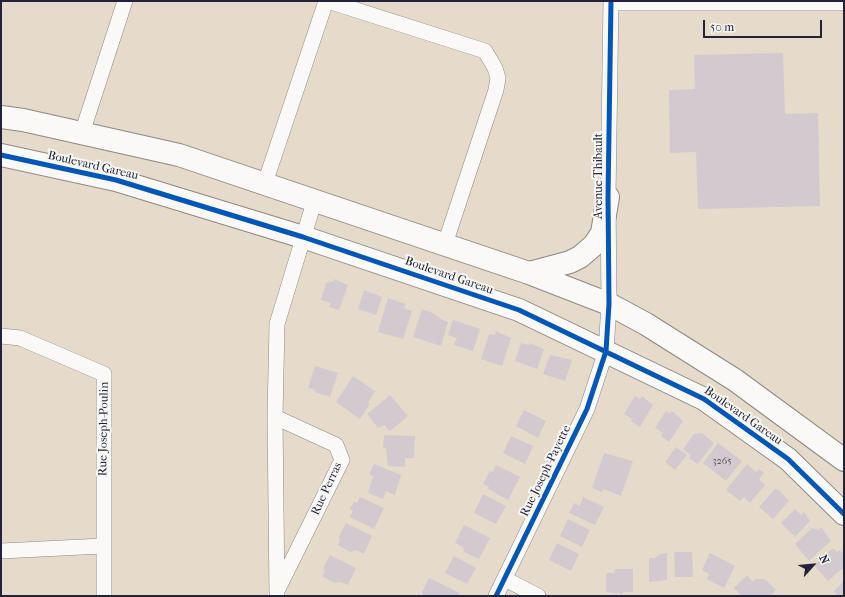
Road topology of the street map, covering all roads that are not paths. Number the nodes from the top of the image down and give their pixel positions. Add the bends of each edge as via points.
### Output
1 (124, 1) edge
2 (327, 1) edge
3 (611, 2) edge
4 (844, 3) edge
5 (1, 117) edge
6 (82, 133) junction
7 (1, 155) edge
8 (266, 183) junction
9 (608, 197) junction
10 (315, 199) junction
11 (303, 237) junction
12 (445, 244) junction
13 (529, 273) junction
14 (609, 304) junction
15 (1, 336) edge
16 (606, 351) junction
17 (275, 417) junction
18 (844, 460) edge
19 (844, 514) edge
20 (102, 546) junction
21 (1, 551) edge
22 (505, 578) junction
23 (277, 594) edge
24 (104, 596) edge
25 (496, 596) edge
26 (538, 596) edge

1 - 6 street
2 - 8 street
2 - 12 street via 485,51 496,68 496,90
3 - 4 street
3 - 9 street, Avenue Thibault
5 - 6 street, Boulevard Gareau
6 - 8 street, Boulevard Gareau via 179,155
7 - 11 street, Boulevard Gareau via 116,180
8 - 10 street, Boulevard Gareau
9 - 13 street via 602,233 594,244 570,262
9 - 14 street, Avenue Thibault
10 - 11 street, Rue Perras
10 - 12 street, Boulevard Gareau
11 - 16 street, Boulevard Gareau via 519,310
11 - 17 street, Rue Perras via 277,324
12 - 13 street, Boulevard Gareau
13 - 14 street, Boulevard Gareau
14 - 16 street, Avenue Thibault
14 - 18 street, Boulevard Gareau via 735,380
15 - 20 street, Rue Joseph-Poulin via 20,338 104,374
16 - 19 street, Boulevard Gareau via 704,399 788,459
16 - 22 street, Rue Joseph-Payette via 587,409
17 - 23 street, Rue Perras
17 - 23 street, Rue Perras via 336,445 342,460
20 - 21 street
20 - 24 street, Rue Joseph-Poulin
22 - 25 street, Rue Joseph-Payette
22 - 26 street

